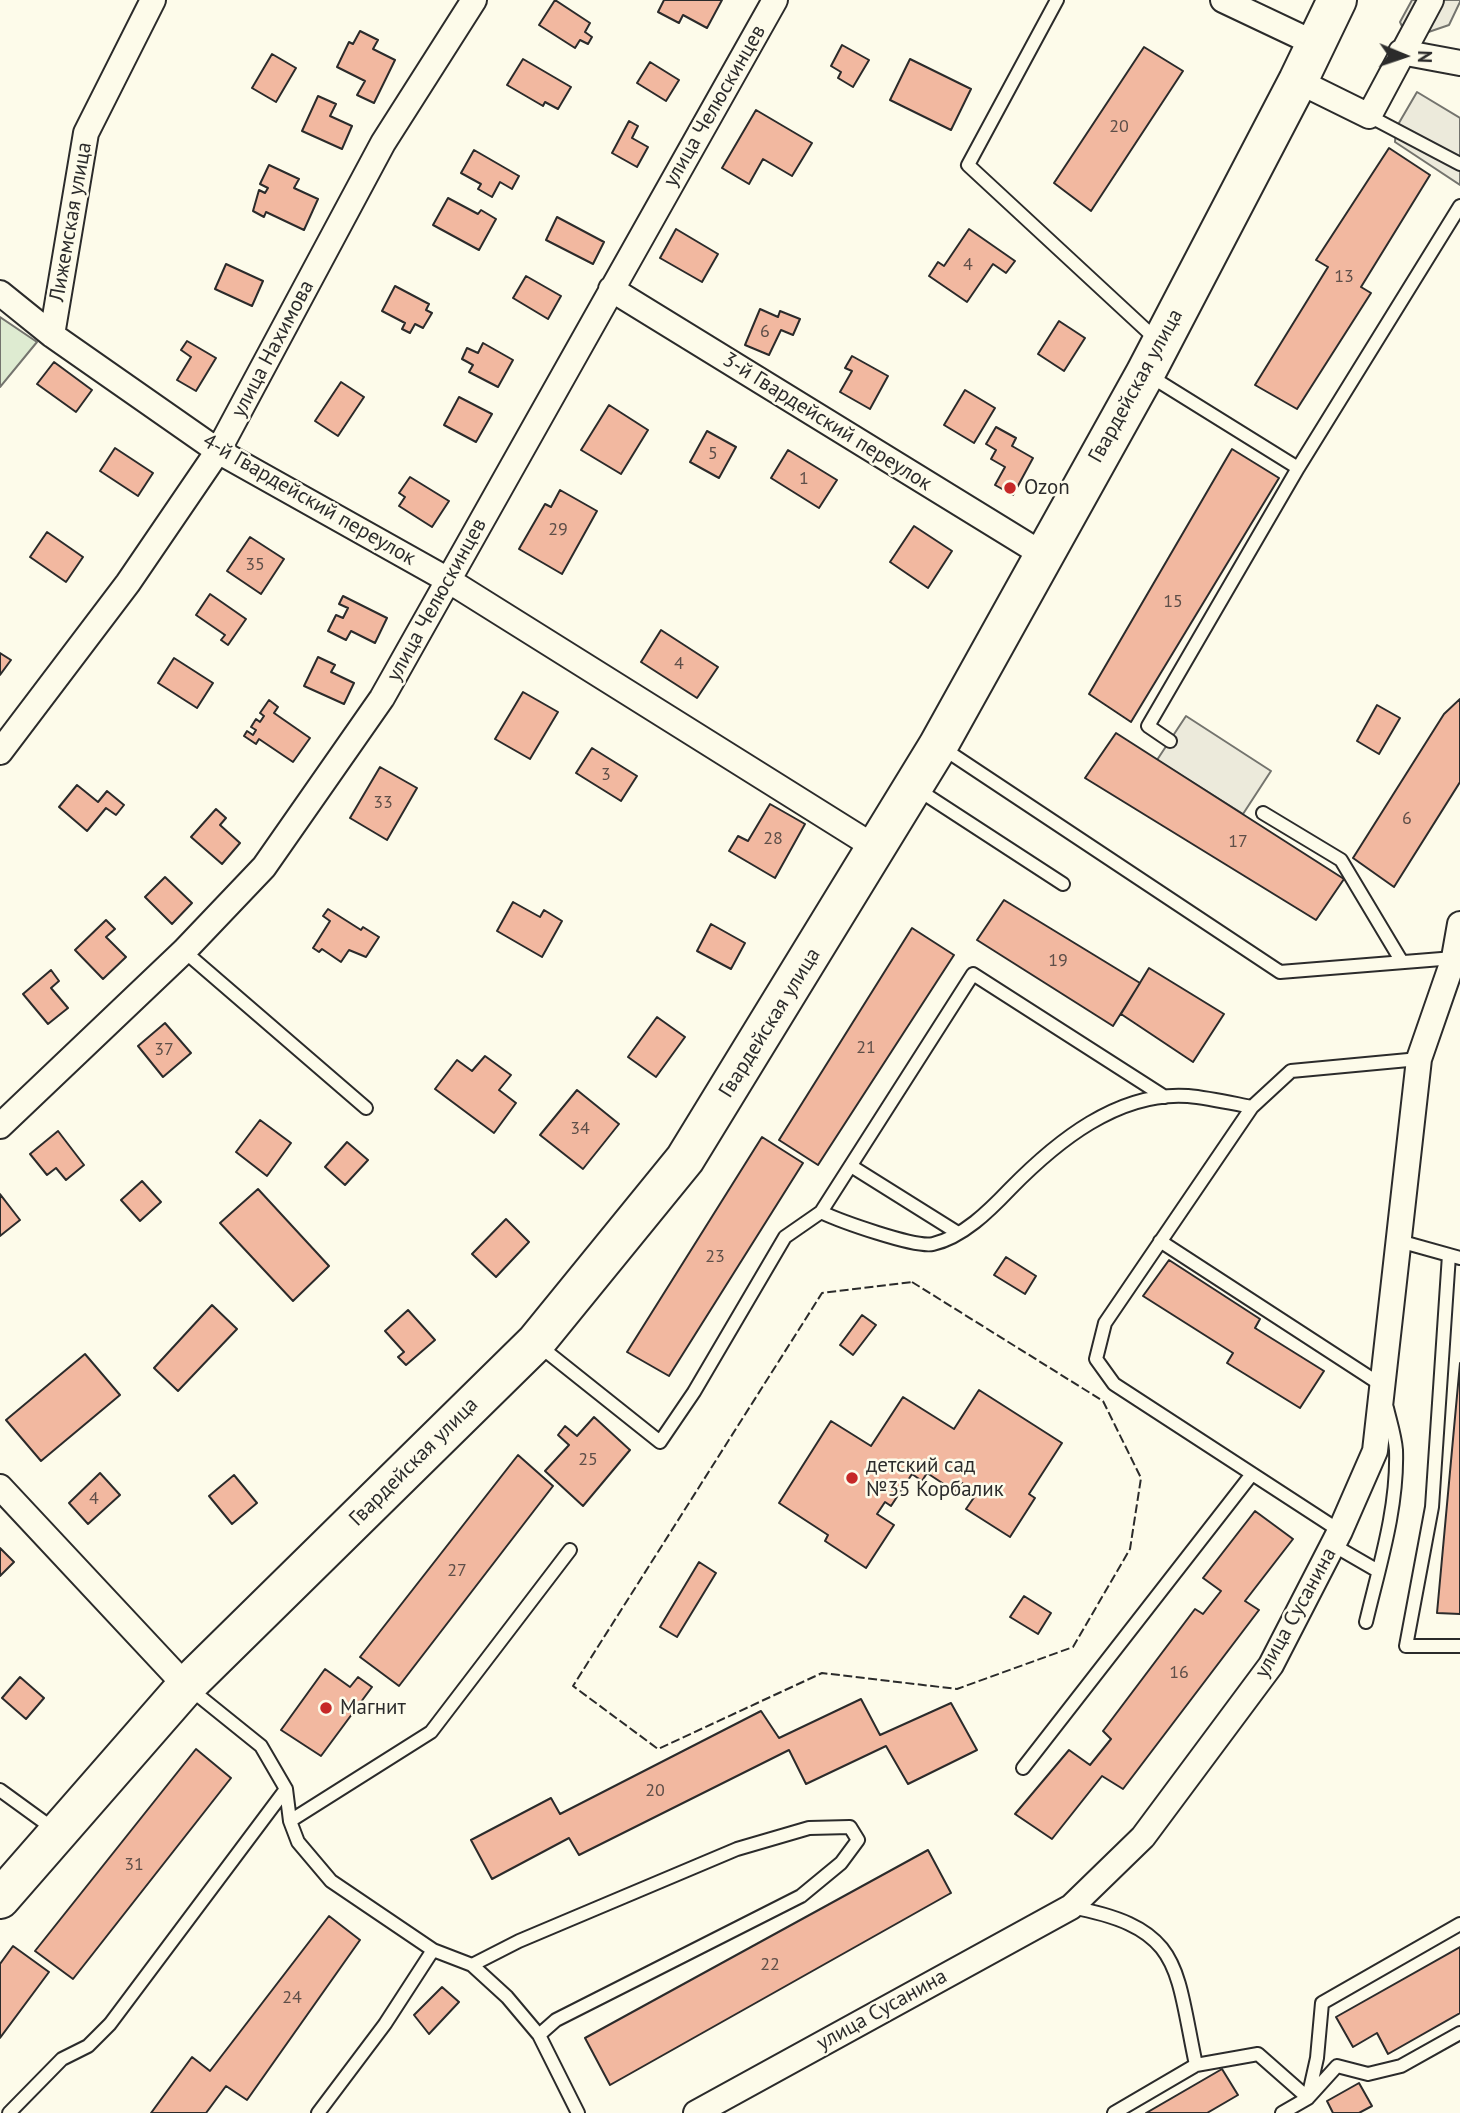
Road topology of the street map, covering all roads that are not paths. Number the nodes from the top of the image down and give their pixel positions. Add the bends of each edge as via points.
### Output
1 (153, 0) edge
2 (474, 0) edge
3 (775, 0) edge
4 (1057, 0) edge
5 (1223, 0) edge
6 (1337, 0) edge
7 (1431, 0) edge
8 (1316, 44) junction
9 (1401, 52) junction
10 (1460, 64) edge
11 (1298, 81) junction
12 (1369, 116) junction
13 (1460, 164) edge
14 (1460, 206) edge
15 (611, 289) junction
16 (0, 293) edge
17 (52, 335) junction
18 (1153, 359) junction
19 (218, 451) junction
20 (1298, 468) junction
21 (1042, 554) junction
22 (448, 580) junction
23 (1170, 741) dead end
24 (938, 746) junction
25 (0, 752) edge
26 (913, 787) junction
27 (1263, 813) dead end
28 (876, 848) junction
29 (1063, 884) dead end
30 (1460, 924) edge
31 (184, 951) junction
32 (1454, 958) junction
33 (1402, 962) junction
34 (1419, 1059) junction
35 (1165, 1097) junction
36 (1252, 1107) junction
37 (366, 1108) dead end
38 (0, 1126) edge
39 (850, 1166) junction
40 (821, 1212) junction
41 (958, 1233) junction
42 (1160, 1241) junction
43 (1399, 1241) junction
44 (1455, 1256) edge
45 (536, 1342) junction
46 (1382, 1385) junction
47 (1252, 1474) junction
48 (0, 1487) edge
49 (1336, 1538) junction
50 (570, 1550) dead end
51 (1378, 1571) junction
52 (1366, 1622) dead end
53 (1460, 1646) edge
54 (186, 1686) junction
55 (1023, 1768) dead end
56 (286, 1789) junction
57 (0, 1790) edge
58 (290, 1821) junction
59 (58, 1833) junction
60 (0, 1899) edge
61 (1071, 1907) junction
62 (1460, 1924) edge
63 (433, 1950) junction
64 (472, 1965) junction
65 (1460, 2033) edge
66 (539, 2035) junction
67 (1196, 2065) junction
68 (1308, 2098) junction
69 (9, 2113) edge
70 (318, 2113) edge
71 (578, 2113) edge
72 (696, 2113) edge
73 (1114, 2113) edge
74 (1282, 2113) edge

1 - 17 street, Лижемская улица via 86,133
2 - 19 street, улица Нахимова via 383,144
3 - 15 street, улица Челюскинцев
4 - 18 lane via 968,164
5 - 8 street
6 - 8 main road, Гвардейская улица
7 - 9 street
8 - 11 main road, Гвардейская улица
9 - 10 street
9 - 12 street
11 - 12 street
11 - 18 main road, Гвардейская улица
12 - 13 lane
14 - 20 lane
15 - 21 street, 3-й Гвардейский переулок
15 - 22 street, улица Челюскинцев
16 - 17 street, 4-й Гвардейский переулок
17 - 19 street, 4-й Гвардейский переулок
18 - 20 lane
18 - 21 main road, Гвардейская улица
19 - 22 street, 4-й Гвардейский переулок
19 - 25 street, улица Нахимова via 128,583
20 - 23 lane via 1147,726
21 - 24 main road, Гвардейская улица
22 - 28 street, 4-й Гвардейский переулок
22 - 31 street, улица Челюскинцев via 382,698 264,867
24 - 26 main road, Гвардейская улица
24 - 33 lane via 1280,972
26 - 28 main road, Гвардейская улица
26 - 29 lane
27 - 33 lane via 1341,860
28 - 45 main road, Гвардейская улица via 685,1159
30 - 32 street, улица Сусанина
31 - 37 lane
31 - 38 street, улица Челюскинцев
32 - 33 lane
32 - 34 street, улица Сусанина
34 - 36 lane via 1291,1071
34 - 43 street, улица Сусанина
35 - 36 lane via 1187,1096
35 - 39 lane via 973,974
35 - 41 lane via 1127,1105 1068,1138 1046,1153 990,1210
36 - 42 lane
39 - 40 lane
39 - 41 lane
40 - 41 lane via 844,1223 930,1245
40 - 45 lane via 785,1237 660,1443
42 - 46 lane
42 - 47 lane via 1105,1323 1096,1359 1114,1384
43 - 44 lane
43 - 46 street, улица Сусанина
44 - 53 lane via 1432,1507 1406,1646
45 - 54 main road, Гвардейская улица
46 - 49 street, улица Сусанина via 1375,1451
46 - 51 lane via 1396,1450 1388,1530
47 - 49 lane
47 - 55 lane
48 - 54 street
49 - 51 lane
49 - 61 street, улица Сусанина via 1271,1665 1143,1837
50 - 58 lane via 431,1732
51 - 52 lane
54 - 56 lane via 261,1746
54 - 59 main road, Гвардейская улица
56 - 58 lane
56 - 69 lane via 110,2024 89,2046 62,2059
57 - 59 lane
58 - 63 lane via 298,1842 331,1881
59 - 60 main road, Гвардейская улица
61 - 67 lane via 1112,1915 1167,1951
61 - 72 street, улица Сусанина
62 - 68 lane via 1322,2003
63 - 64 lane
63 - 70 lane
64 - 66 lane
64 - 66 lane via 737,1849 809,1828 850,1828 858,1840 841,1863 801,1896 556,2020
65 - 68 lane via 1401,2066 1368,2074 1337,2066
66 - 71 lane
67 - 68 lane via 1258,2054
67 - 73 lane
68 - 74 lane

